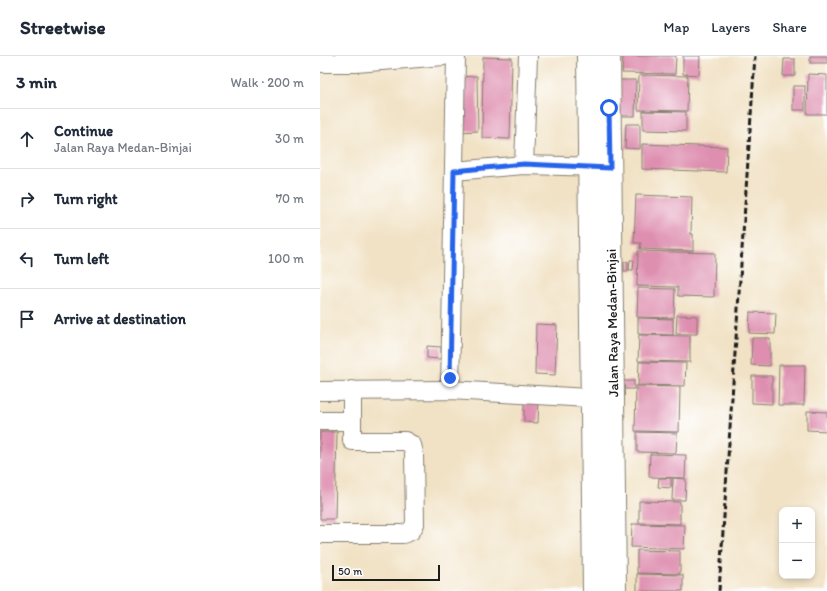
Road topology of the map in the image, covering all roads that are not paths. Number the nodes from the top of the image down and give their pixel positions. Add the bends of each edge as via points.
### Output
1 (444, 56) edge
2 (456, 56) edge
3 (528, 56) edge
4 (588, 56) edge
5 (609, 56) edge
6 (355, 59) edge
7 (320, 63) edge
8 (524, 164) junction
9 (588, 167) junction
10 (610, 168) junction
11 (454, 171) junction
12 (352, 390) junction
13 (450, 390) junction
14 (320, 391) edge
15 (592, 398) junction
16 (614, 399) junction
17 (320, 421) edge
18 (352, 421) junction
19 (320, 534) edge
20 (594, 591) edge
21 (615, 591) edge

1 - 6 street
2 - 11 street
3 - 8 street
4 - 9 main road, Jalan Raya Medan-Binjai
5 - 10 main road, Jalan Raya Medan-Binjai
6 - 7 street
8 - 9 street
8 - 11 street
9 - 10 street
9 - 15 main road, Jalan Raya Medan-Binjai
10 - 16 main road, Jalan Raya Medan-Binjai
11 - 13 street
12 - 13 street
12 - 14 street
12 - 18 street
13 - 15 street
15 - 16 street
15 - 20 main road, Jalan Raya Medan-Binjai
16 - 21 main road, Jalan Raya Medan-Binjai
17 - 18 street
18 - 19 street via 352,442 405,441 412,445 415,524 411,531 403,534

